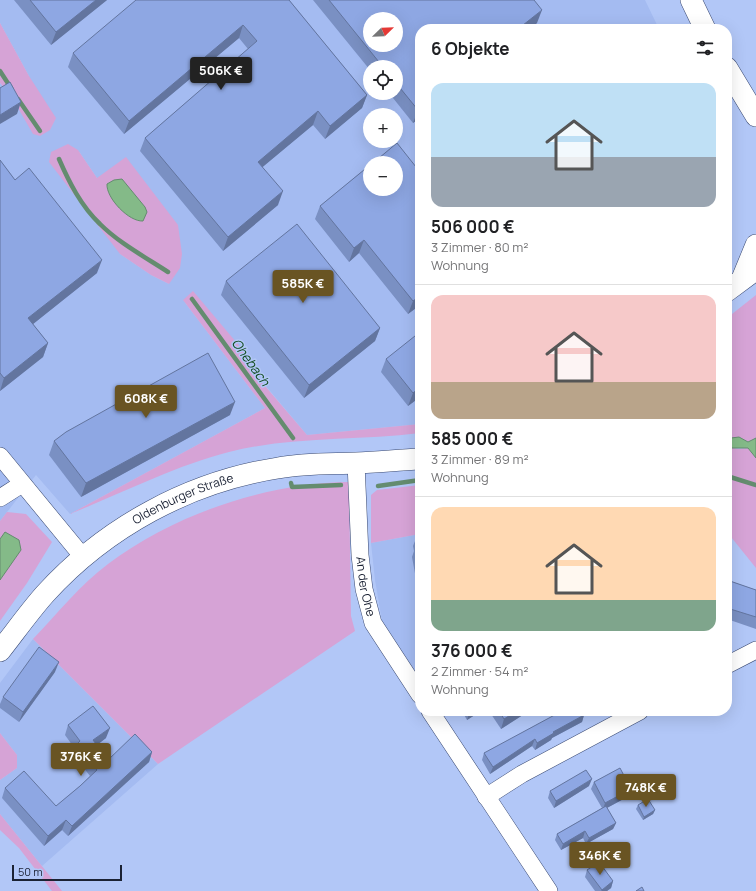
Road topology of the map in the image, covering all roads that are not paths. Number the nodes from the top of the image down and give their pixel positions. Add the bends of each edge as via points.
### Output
1 (691, 0) edge
2 (703, 24) edge
3 (732, 76) edge
4 (756, 116) edge
5 (756, 245) edge
6 (742, 280) edge
7 (0, 456) edge
8 (415, 458) edge
9 (356, 463) junction
10 (22, 484) junction
11 (0, 498) edge
12 (83, 556) junction
13 (756, 650) edge
14 (0, 651) edge
15 (732, 662) edge
16 (415, 687) edge
17 (433, 716) edge
18 (631, 716) edge
19 (486, 797) junction
20 (549, 891) edge

1 - 2 main road
3 - 4 main road
5 - 6 main road
7 - 10 street
8 - 9 main road, Oldenburger Straße
9 - 12 main road, Oldenburger Straße via 278,468 245,474 198,489 120,528
9 - 16 street, An der Ohe via 360,555 364,589 373,624
10 - 11 street
10 - 12 street
12 - 14 main road, Oldenburger Straße via 45,594
13 - 15 street
17 - 19 street
18 - 19 street via 522,774
19 - 20 street

